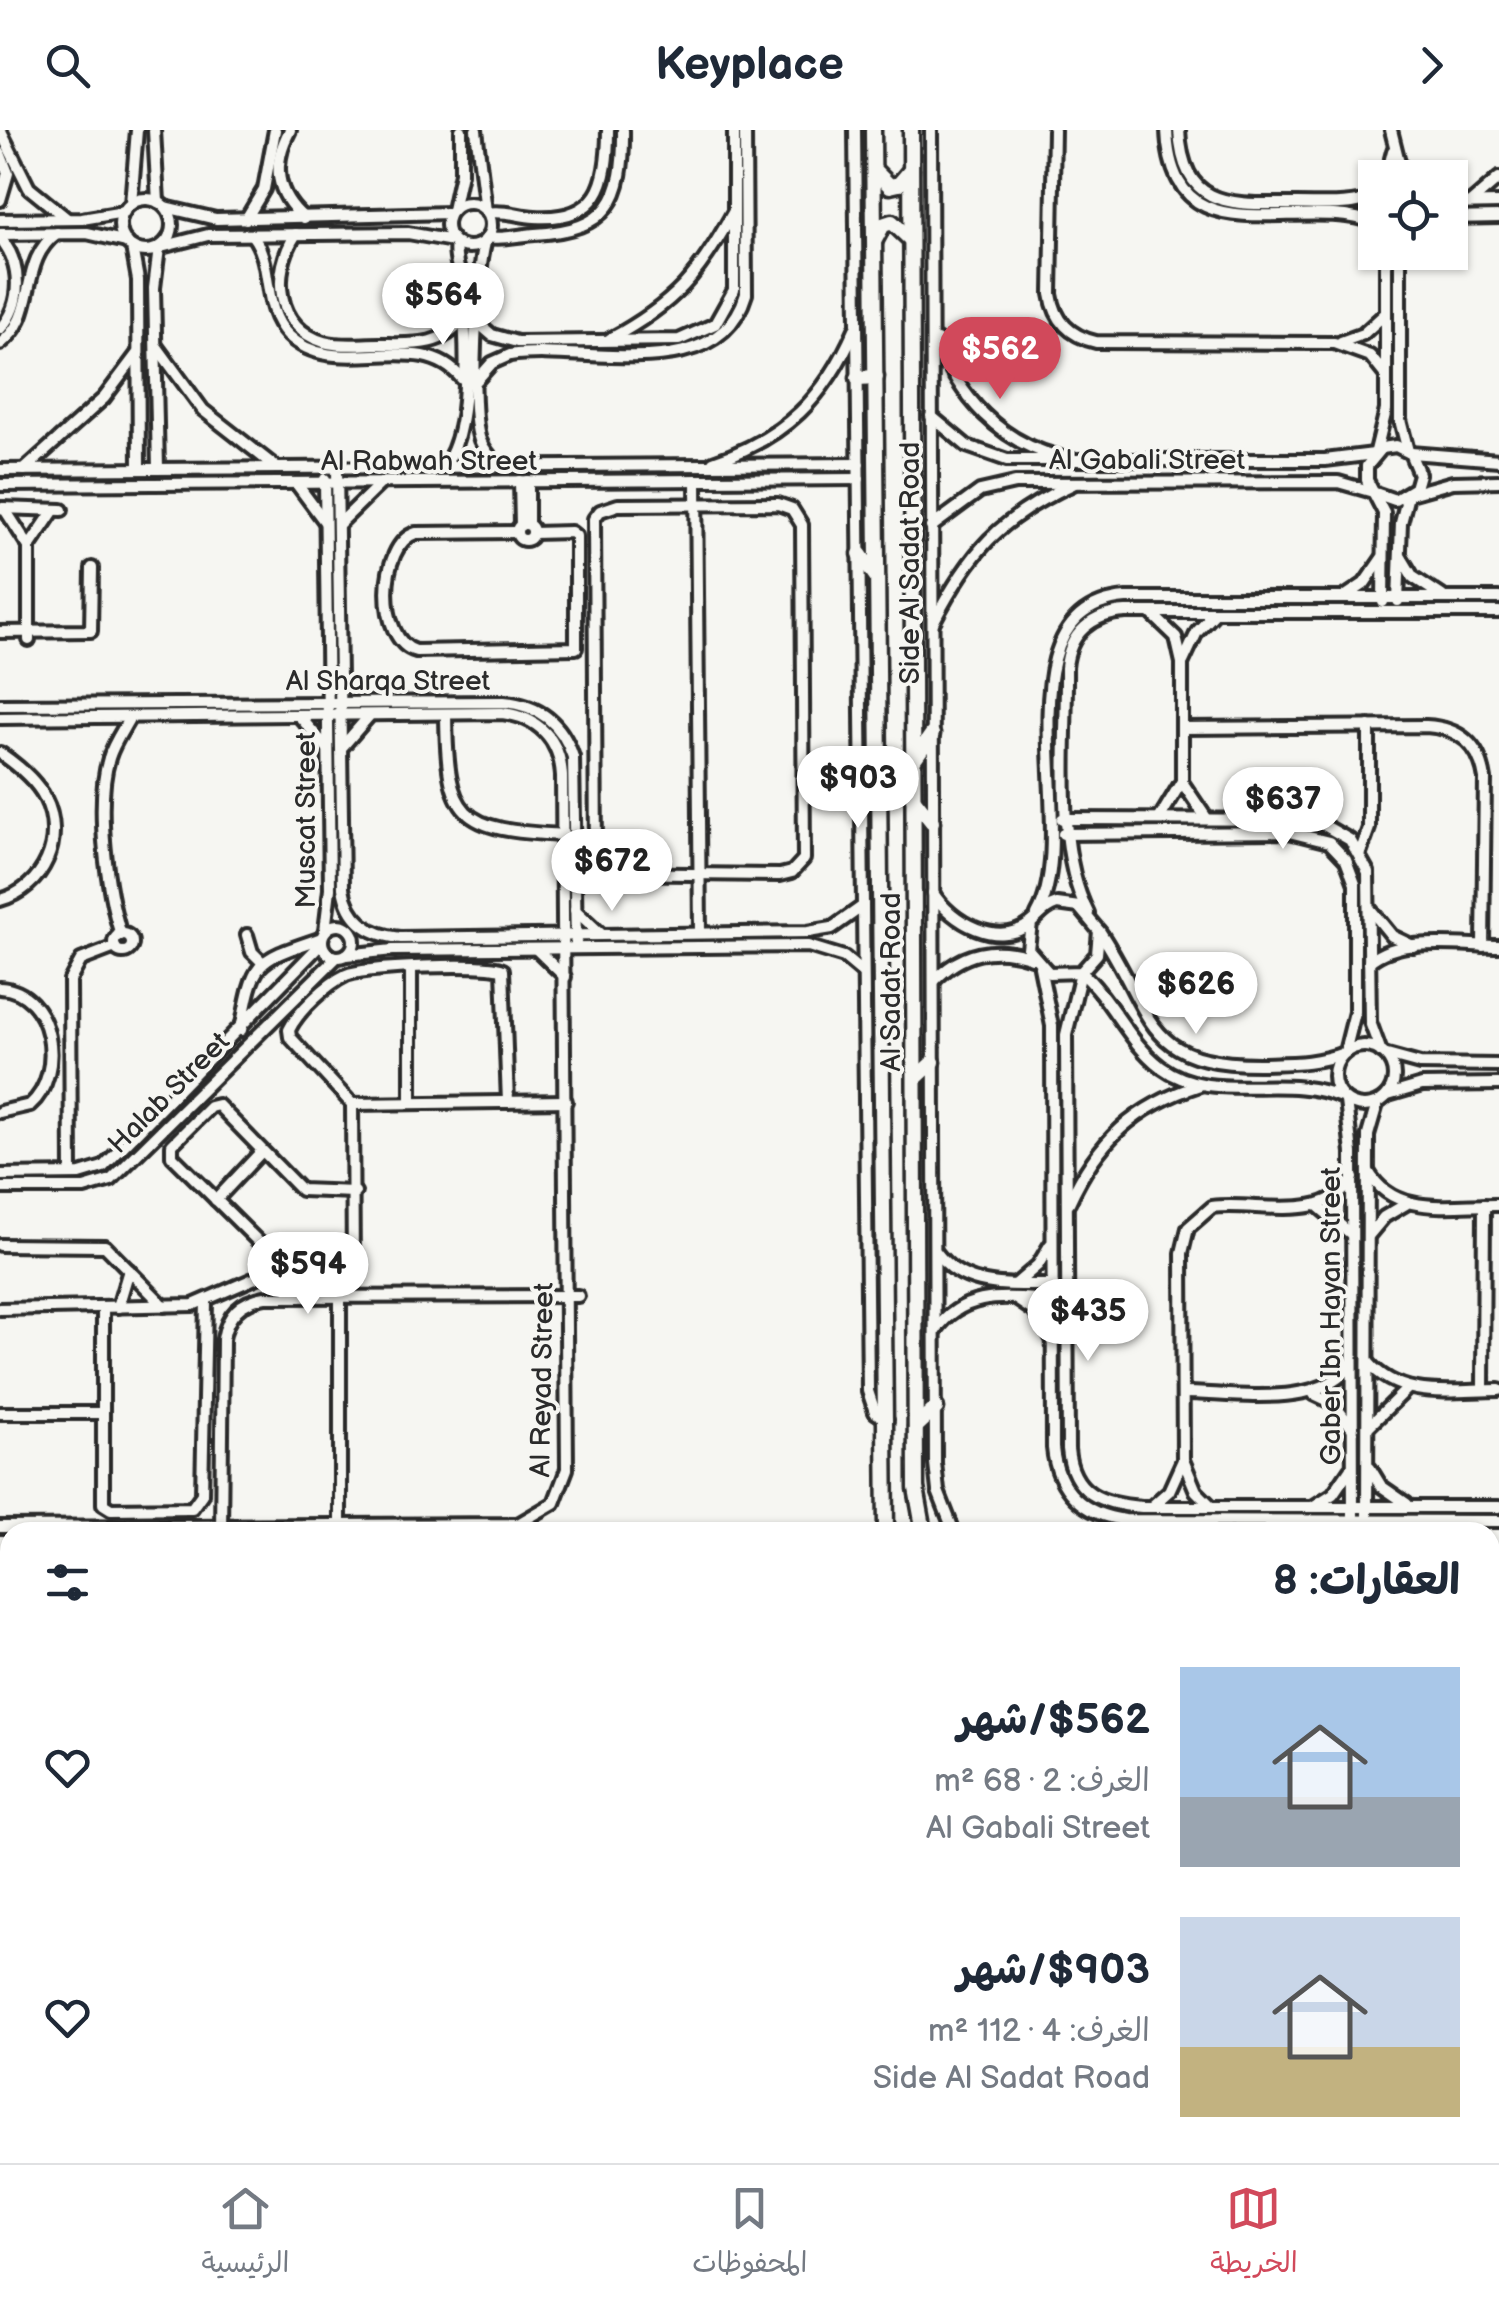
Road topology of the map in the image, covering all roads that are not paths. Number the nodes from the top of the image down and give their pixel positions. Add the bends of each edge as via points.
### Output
1 (0, 130) edge
2 (137, 130) edge
3 (154, 130) edge
4 (276, 130) edge
5 (290, 130) edge
6 (461, 130) edge
7 (476, 130) edge
8 (608, 130) edge
9 (624, 130) edge
10 (734, 130) edge
11 (745, 130) edge
12 (856, 130) edge
13 (873, 130) edge
14 (911, 130) edge
15 (931, 130) edge
16 (1054, 130) edge
17 (1167, 130) edge
18 (1180, 130) edge
19 (1391, 130) edge
20 (1393, 150) junction
21 (0, 153) edge
22 (1390, 160) edge
23 (1397, 160) edge
24 (873, 169) junction
25 (14, 170) junction
26 (911, 170) junction
27 (1499, 178) edge
28 (264, 189) junction
29 (280, 189) junction
30 (0, 200) edge
31 (1358, 202) edge
32 (1499, 203) edge
33 (161, 204) junction
34 (1468, 204) joint
35 (128, 208) junction
36 (735, 210) junction
37 (451, 212) junction
38 (487, 212) junction
39 (1499, 217) edge
40 (1358, 218) edge
41 (1468, 218) edge
42 (67, 219) junction
43 (246, 219) junction
44 (305, 219) junction
45 (0, 220) edge
46 (58, 234) junction
47 (252, 234) junction
48 (296, 234) junction
49 (0, 236) edge
50 (487, 238) junction
51 (911, 240) junction
52 (454, 242) junction
53 (874, 243) junction
54 (129, 244) junction
55 (160, 247) junction
56 (16, 264) junction
57 (32, 264) junction
58 (268, 269) junction
59 (280, 269) junction
60 (1386, 270) edge
61 (1400, 270) edge
62 (1386, 314) junction
63 (463, 319) junction
64 (477, 322) junction
65 (858, 324) junction
66 (0, 328) edge
67 (934, 333) junction
68 (502, 339) junction
69 (438, 340) junction
70 (605, 342) junction
71 (0, 344) edge
72 (1334, 344) junction
73 (157, 347) junction
74 (138, 353) junction
75 (502, 358) junction
76 (439, 360) junction
77 (1386, 376) junction
78 (876, 377) junction
79 (858, 378) junction
80 (462, 380) junction
81 (477, 380) junction
82 (931, 416) junction
83 (461, 430) junction
84 (478, 430) junction
85 (1409, 452) junction
86 (1375, 453) junction
87 (1499, 460) edge
88 (1076, 461) junction
89 (790, 464) junction
90 (859, 464) junction
91 (704, 465) junction
92 (498, 466) junction
93 (443, 467) junction
94 (278, 468) junction
95 (324, 468) junction
96 (338, 468) junction
97 (158, 469) junction
98 (0, 470) edge
99 (24, 470) junction
100 (139, 470) junction
101 (791, 479) junction
102 (859, 479) junction
103 (696, 480) junction
104 (524, 481) junction
105 (1499, 481) edge
106 (382, 482) junction
107 (1077, 482) junction
108 (296, 483) junction
109 (331, 483) junction
110 (0, 485) edge
111 (1374, 492) junction
112 (1409, 494) junction
113 (696, 505) junction
114 (2, 508) edge
115 (332, 525) junction
116 (932, 527) junction
117 (525, 528) junction
118 (29, 547) junction
119 (1384, 553) junction
120 (1400, 553) junction
121 (860, 554) junction
122 (92, 568) dead end
123 (877, 578) junction
124 (1126, 598) junction
125 (1344, 598) junction
126 (1383, 598) junction
127 (1398, 598) junction
128 (1448, 598) junction
129 (1499, 598) edge
130 (1126, 612) junction
131 (1150, 612) junction
132 (1216, 612) junction
133 (1382, 612) junction
134 (1398, 612) junction
135 (1499, 612) edge
136 (932, 624) junction
137 (0, 632) edge
138 (29, 636) junction
139 (1182, 662) junction
140 (0, 706) edge
141 (328, 710) junction
142 (342, 710) junction
143 (446, 714) junction
144 (300, 716) junction
145 (369, 716) junction
146 (130, 717) junction
147 (0, 718) edge
148 (1369, 726) junction
149 (1182, 728) junction
150 (932, 734) junction
151 (342, 747) junction
152 (328, 750) junction
153 (0, 753) edge
154 (862, 755) junction
155 (913, 761) junction
156 (879, 778) junction
157 (1182, 781) junction
158 (913, 798) junction
159 (862, 800) junction
160 (1052, 818) junction
161 (1068, 818) junction
162 (1159, 819) junction
163 (1207, 819) junction
164 (932, 822) junction
165 (1338, 829) junction
166 (1052, 834) junction
167 (1068, 834) junction
168 (564, 835) junction
169 (1329, 842) junction
170 (1360, 852) junction
171 (700, 876) junction
172 (932, 892) junction
173 (0, 900) edge
174 (863, 906) junction
175 (1370, 908) junction
176 (570, 910) junction
177 (1088, 913) junction
178 (1034, 919) junction
179 (356, 928) junction
180 (1099, 931) junction
181 (602, 934) junction
182 (700, 934) junction
183 (247, 935) dead end
184 (539, 935) junction
185 (570, 935) junction
186 (323, 937) junction
187 (1414, 946) junction
188 (1484, 946) junction
189 (1499, 946) edge
190 (570, 948) junction
191 (535, 949) junction
192 (342, 956) junction
193 (262, 962) junction
194 (1370, 962) junction
195 (1036, 963) junction
196 (411, 968) junction
197 (1081, 972) junction
198 (863, 973) junction
199 (565, 977) junction
200 (934, 982) junction
201 (0, 988) edge
202 (241, 1030) junction
203 (1345, 1053) junction
204 (1382, 1053) junction
205 (933, 1062) junction
206 (1499, 1065) edge
207 (915, 1079) junction
208 (1202, 1084) junction
209 (1499, 1084) edge
210 (1344, 1099) junction
211 (1382, 1100) junction
212 (566, 1101) junction
213 (508, 1102) junction
214 (411, 1103) junction
215 (352, 1104) junction
216 (0, 1112) edge
217 (262, 1151) junction
218 (1368, 1170) junction
219 (71, 1174) junction
220 (0, 1175) edge
221 (1352, 1178) junction
222 (0, 1188) edge
223 (356, 1192) junction
224 (216, 1200) junction
225 (1406, 1204) junction
226 (1484, 1205) junction
227 (1499, 1205) edge
228 (1318, 1206) junction
229 (1067, 1208) junction
230 (1352, 1236) junction
231 (1368, 1236) junction
232 (1052, 1240) junction
233 (0, 1245) edge
234 (936, 1252) junction
235 (129, 1270) junction
236 (293, 1276) junction
237 (1016, 1284) junction
238 (1052, 1285) junction
239 (572, 1296) junction
240 (340, 1297) junction
241 (1015, 1298) junction
242 (1052, 1300) junction
243 (206, 1302) junction
244 (164, 1306) junction
245 (103, 1307) junction
246 (118, 1307) junction
247 (0, 1309) edge
248 (936, 1330) junction
249 (1053, 1340) junction
250 (1353, 1361) junction
251 (1368, 1361) junction
252 (1407, 1390) junction
253 (1483, 1390) junction
254 (1499, 1390) edge
255 (1183, 1392) junction
256 (1314, 1393) junction
257 (936, 1408) junction
258 (0, 1413) edge
259 (102, 1413) junction
260 (887, 1420) junction
261 (1053, 1425) junction
262 (1068, 1425) junction
263 (916, 1428) junction
264 (1368, 1428) junction
265 (1353, 1430) junction
266 (1183, 1460) junction
267 (1353, 1463) junction
268 (1368, 1464) junction
269 (1499, 1506) edge
270 (1151, 1507) junction
271 (1212, 1507) junction
272 (1312, 1507) junction
273 (1353, 1507) junction
274 (1368, 1507) junction
275 (1412, 1507) junction
276 (1309, 1521) joint
277 (1410, 1521) joint
278 (1499, 1521) edge
279 (221, 1522) edge
280 (340, 1522) edge
281 (521, 1522) edge
282 (886, 1522) edge
283 (922, 1522) edge
284 (951, 1522) edge
285 (1316, 1522) edge
286 (1353, 1522) edge
287 (1368, 1522) edge
288 (1403, 1522) edge

1 - 25 street
2 - 35 street
3 - 33 street
4 - 28 street
5 - 29 street via 281,151
6 - 37 street via 461,173
7 - 38 street
8 - 38 street via 606,177 582,209 539,218
9 - 50 street via 622,179 600,216 562,232
10 - 36 street
11 - 75 street via 746,294 723,335 678,353
12 - 65 street, Side Al Sadat Road
13 - 24 main road, Al Sadat Road
14 - 26 main road, Al Sadat Road
15 - 67 street, Side Al Sadat Road
16 - 72 street via 1050,294 1057,317 1074,334 1096,342
17 - 40 street via 1178,182 1214,211
18 - 31 street via 1186,171 1223,202
19 - 20 street
20 - 22 street
20 - 23 street
21 - 25 street
24 - 26 main road via 890,186
24 - 53 main road, Al Sadat Road
25 - 30 street
25 - 42 street
26 - 51 main road, Al Sadat Road
27 - 34 street
28 - 29 street
28 - 43 street
29 - 44 street
32 - 34 street
33 - 35 street via 144,200
33 - 43 street via 202,218
33 - 55 street via 172,228
35 - 42 street
35 - 54 street via 121,231
36 - 70 street via 682,292
36 - 70 street via 734,290 715,324 679,340
37 - 38 street via 470,203
37 - 44 street
37 - 52 street via 446,224
38 - 50 street
39 - 41 street
42 - 45 street
43 - 44 street
46 - 49 street
46 - 54 street via 87,233
46 - 57 street
47 - 48 street
47 - 55 street via 196,236
47 - 58 street
48 - 52 street via 408,233
48 - 59 street
49 - 56 street
50 - 52 street via 475,246
50 - 64 street via 478,269
51 - 53 main road via 892,222
51 - 155 main road, Al Sadat Road
52 - 63 street
53 - 78 main road, Al Sadat Road
54 - 55 street via 145,251
54 - 74 street via 138,280
55 - 73 street via 154,274
56 - 57 street
56 - 66 street via 14,305
57 - 71 street via 24,315
58 - 59 street
58 - 76 street via 274,313 310,350
59 - 69 street via 285,309 310,336 332,344
60 - 62 street
61 - 85 street via 1400,410
62 - 72 street via 1363,334
62 - 77 street
63 - 69 street
63 - 80 street
64 - 68 street
64 - 81 street
65 - 79 street, Side Al Sadat Road
65 - 91 street via 827,384 792,424 755,447
67 - 82 street, Side Al Sadat Road
67 - 88 street via 976,408 1021,442
68 - 70 street
68 - 75 street
69 - 76 street
72 - 77 street via 1370,356
73 - 94 street via 202,410
73 - 97 street
74 - 99 street via 104,398
74 - 100 street
75 - 81 street
76 - 80 street
77 - 86 street via 1385,420
78 - 79 main road
78 - 123 main road, Al Sadat Road
79 - 90 street, Side Al Sadat Road
80 - 83 street
81 - 84 street
82 - 88 street, Al Gabali Street via 987,455
82 - 116 street, Side Al Sadat Road
83 - 84 street
83 - 93 street
84 - 92 street
85 - 86 street via 1389,446
85 - 87 street
85 - 112 street via 1420,474
86 - 88 street, Al Gabali Street via 1325,460
86 - 111 street via 1366,473
89 - 90 street, Al Rabwah Street
89 - 91 street, Al Rabwah Street
89 - 101 street
90 - 102 street, Side Al Sadat Road
91 - 92 street, Al Rabwah Street
92 - 93 street, Al Rabwah Street
93 - 96 street, Al Rabwah Street
94 - 95 street, Al Rabwah Street
94 - 97 street, Al Rabwah Street
95 - 96 street, Al Rabwah Street
95 - 109 street, Muscat Street
96 - 109 street, Muscat Street
97 - 100 street, Al Rabwah Street
98 - 99 street, Al Rabwah Street
99 - 100 street, Al Rabwah Street
101 - 102 street, Al Rabwah Street
101 - 103 street, Al Rabwah Street
102 - 121 street, Side Al Sadat Road
103 - 104 street, Al Rabwah Street
103 - 113 street
104 - 106 street, Al Rabwah Street
104 - 117 street
105 - 112 street via 1453,482
106 - 109 street, Al Rabwah Street
106 - 115 street
107 - 111 street, Al Gabali Street via 1338,482
107 - 116 street, Al Gabali Street via 998,484 962,500
107 - 136 street via 985,540
108 - 109 street, Al Rabwah Street
108 - 110 street, Al Rabwah Street
108 - 115 street
109 - 115 street, Muscat Street
111 - 112 street via 1388,499
111 - 119 street via 1384,512
112 - 120 street
113 - 171 street
113 - 171 street via 785,505 802,525 805,850 798,867 780,875
113 - 171 street via 608,506 592,527 596,859 614,876
114 - 118 street
114 - 118 street via 58,510
115 - 141 street, Muscat Street
115 - 142 street, Muscat Street
116 - 136 street, Side Al Sadat Road
117 - 117 street via 576,536 576,648 416,650 396,640 390,561 402,539
118 - 138 street
119 - 125 street via 1364,584
119 - 126 street
120 - 127 street
120 - 128 street via 1413,577
121 - 123 main road
121 - 154 street, Side Al Sadat Road
122 - 138 street via 92,630
123 - 156 main road, Al Sadat Road
124 - 125 street
124 - 130 street
124 - 160 street via 1084,610 1053,654
125 - 126 street
126 - 127 street
126 - 133 street
127 - 128 street
127 - 134 street
128 - 129 street
130 - 131 street
130 - 161 street via 1089,622 1067,655
131 - 132 street
131 - 139 street via 1176,637
132 - 133 street
132 - 139 street
133 - 134 street
134 - 135 street
136 - 150 street, Side Al Sadat Road
137 - 138 street
139 - 149 street
140 - 141 street, Al Sharqa Street
141 - 142 street, Al Sharqa Street
141 - 144 street, Al Sharqa Street
141 - 152 street, Muscat Street
142 - 145 street, Al Sharqa Street
142 - 151 street, Muscat Street
142 - 176 street, Al Sharqa Street via 518,703 554,722 573,758
143 - 145 street, Al Sharqa Street
143 - 168 street via 447,777 471,817 502,832
143 - 168 street, Al Sharqa Street via 516,714 541,727 562,762
144 - 146 street, Al Sharqa Street
144 - 152 street
145 - 151 street
146 - 147 street, Al Sharqa Street
146 - 219 street via 106,774 106,884 121,935 115,947 82,960 70,980
148 - 149 street
148 - 170 street via 1368,828
148 - 188 street via 1449,729 1477,753 1485,779
149 - 157 street
150 - 155 main road
150 - 164 street, Side Al Sadat Road
151 - 179 street, Muscat Street via 343,888
152 - 186 street, Muscat Street via 330,889
153 - 173 street via 38,785 54,831 38,877
154 - 156 main road
154 - 159 street, Side Al Sadat Road
155 - 158 main road, Al Sadat Road
156 - 159 main road
156 - 260 main road, Al Sadat Road
157 - 162 street
157 - 163 street
158 - 164 main road
158 - 207 main road, Al Sadat Road
159 - 174 street, Side Al Sadat Road
160 - 161 street
160 - 166 street
161 - 162 street
161 - 167 street
162 - 163 street
163 - 165 street via 1304,818
164 - 172 street, Side Al Sadat Road
165 - 169 street
165 - 170 street
166 - 167 street
166 - 178 street via 1051,877
167 - 169 street via 1290,832
167 - 177 street via 1071,868
168 - 176 street, Al Sharqa Street
169 - 203 street via 1355,884 1355,1012
170 - 175 street
171 - 182 street
172 - 178 street via 970,927 996,932
172 - 200 street, Side Al Sadat Road
174 - 182 street via 820,931
174 - 198 street, Side Al Sadat Road
175 - 187 street via 1383,928
175 - 194 street
176 - 181 street
176 - 184 street
176 - 185 street, Al Sharqa Street
177 - 178 street via 1068,904 1046,908
177 - 180 street
178 - 195 street via 1027,940
179 - 184 street via 401,938
179 - 186 street via 339,925
179 - 192 street via 353,946
180 - 197 street via 1097,954
180 - 203 street via 1155,1027 1188,1056 1218,1064 1305,1063
181 - 182 street
181 - 185 street
183 - 193 street
184 - 185 street
185 - 190 street, Al Reyad Street
186 - 192 street via 329,954
186 - 193 street
186 - 202 street, Halab Street
187 - 188 street
187 - 194 street
188 - 189 street
190 - 191 street
190 - 198 street via 808,946 832,952
190 - 199 street, Al Reyad Street
191 - 192 street
191 - 199 street
192 - 222 street, Halab Street via 111,1180 84,1188
193 - 202 street via 252,977
194 - 204 street via 1370,1022
195 - 197 street via 1060,976
195 - 200 street via 1000,950 983,952 956,962
195 - 232 street via 1052,1026
196 - 213 street via 496,966 505,973
196 - 214 street
196 - 215 street via 350,973 290,1026 290,1036
197 - 208 street via 1108,997 1149,1056 1174,1075
197 - 229 street via 1066,1035
198 - 260 street, Side Al Sadat Road via 868,1398
199 - 212 street, Al Reyad Street
200 - 205 street, Side Al Sadat Road
201 - 216 street via 28,996 44,1015 47,1080 30,1105
202 - 219 street, Halab Street via 110,1162
203 - 204 street via 1359,1046
203 - 210 street via 1334,1074
204 - 206 street via 1420,1064
204 - 211 street via 1394,1074
205 - 207 main road
205 - 234 street, Side Al Sadat Road
207 - 263 main road, Al Sadat Road
208 - 210 street via 1304,1086
208 - 229 street via 1156,1102 1119,1127 1090,1160
209 - 211 street via 1422,1085
210 - 211 street via 1361,1106
210 - 221 street, Gaber Ibn Hayan Street
211 - 218 street, Gaber Ibn Hayan Street via 1369,1125
212 - 213 street
212 - 239 street, Al Reyad Street
213 - 214 street
214 - 215 street
215 - 223 street
217 - 223 street via 305,1192
217 - 224 street
217 - 224 street via 215,1105 172,1144 172,1156
218 - 225 street via 1383,1192
218 - 231 street, Gaber Ibn Hayan Street
219 - 220 street, Halab Street
221 - 228 street
221 - 230 street, Gaber Ibn Hayan Street
223 - 236 street via 353,1270 344,1276
224 - 236 street
225 - 226 street
225 - 231 street
226 - 227 street
226 - 253 street
228 - 230 street
228 - 255 street via 1212,1208 1188,1228 1182,1254
229 - 262 street
230 - 250 street, Gaber Ibn Hayan Street
231 - 251 street, Gaber Ibn Hayan Street
232 - 237 street
232 - 238 street
233 - 235 street via 101,1245
234 - 237 street via 970,1280
234 - 248 street, Side Al Sadat Road
235 - 244 street
235 - 246 street
236 - 243 street via 249,1279
237 - 238 street
238 - 242 street
239 - 240 street
239 - 281 street, Al Reyad Street via 567,1469 554,1502
240 - 279 street via 254,1299 229,1318 223,1339
240 - 280 street
241 - 242 street
241 - 248 street via 965,1303
241 - 249 street via 1034,1311
242 - 249 street
243 - 244 street
243 - 259 street via 200,1502 192,1508 106,1507 100,1494
244 - 246 street
245 - 246 street
245 - 247 street
245 - 259 street
248 - 257 street, Side Al Sadat Road
249 - 261 street
250 - 256 street via 1341,1378
250 - 265 street, Gaber Ibn Hayan Street
251 - 252 street
251 - 264 street, Gaber Ibn Hayan Street
252 - 253 street
252 - 264 street
253 - 254 street
255 - 256 street
255 - 266 street
256 - 265 street via 1333,1403
257 - 263 main road
257 - 284 street, Side Al Sadat Road via 936,1477
258 - 259 street
260 - 282 main road, Al Sadat Road
261 - 262 street
261 - 276 street via 1061,1481 1098,1514 1139,1521
262 - 270 street via 1069,1462 1080,1486 1100,1501
263 - 283 main road, Al Sadat Road
264 - 268 street, Gaber Ibn Hayan Street
265 - 267 street, Gaber Ibn Hayan Street
266 - 270 street via 1169,1491
266 - 271 street via 1196,1491
267 - 272 street via 1341,1484
267 - 273 street, Gaber Ibn Hayan Street
268 - 274 street, Gaber Ibn Hayan Street
268 - 275 street via 1381,1486
269 - 275 street
270 - 271 street
271 - 272 street
272 - 273 street
273 - 274 street
273 - 286 street, Gaber Ibn Hayan Street
274 - 275 street
274 - 287 street, Gaber Ibn Hayan Street
276 - 285 street
277 - 278 street
277 - 288 street

